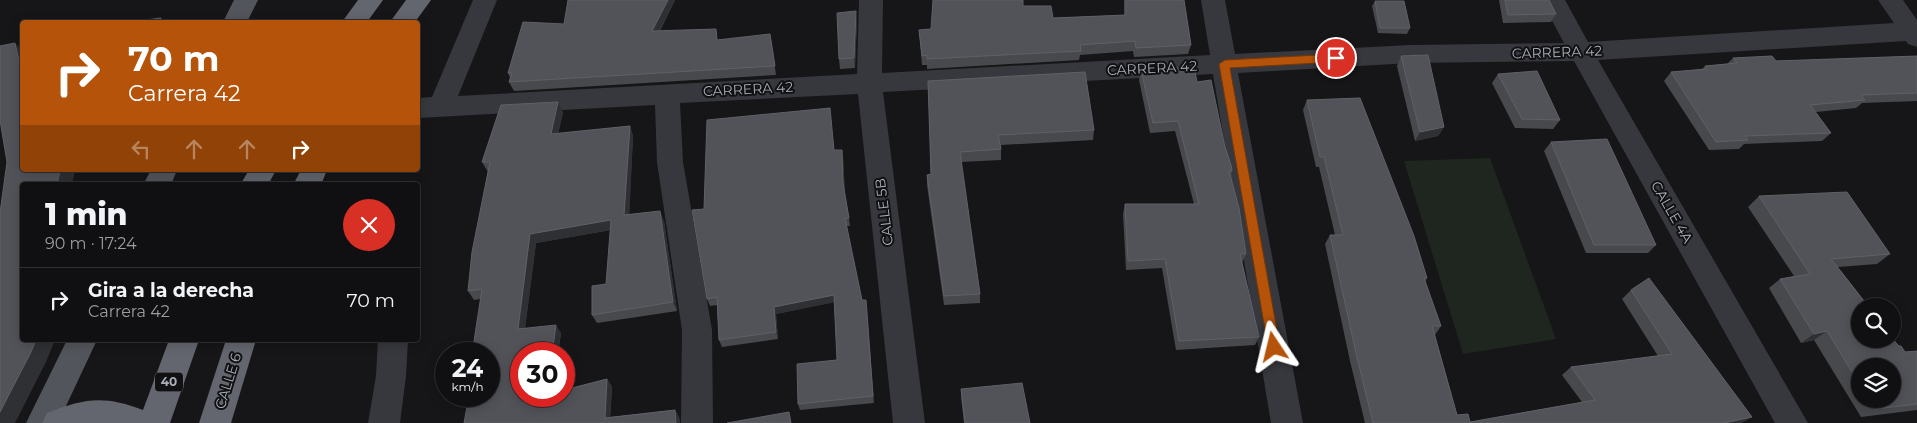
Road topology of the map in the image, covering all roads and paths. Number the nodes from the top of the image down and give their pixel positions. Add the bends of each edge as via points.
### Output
1 (246, 0) edge
2 (371, 0) edge
3 (419, 0) edge
4 (485, 0) edge
5 (871, 0) edge
6 (1213, 0) edge
7 (1553, 0) edge
8 (1890, 0) edge
9 (236, 20) edge
10 (356, 20) edge
11 (404, 20) edge
12 (1915, 33) edge
13 (1581, 52) junction
14 (1225, 64) junction
15 (869, 83) junction
16 (667, 93) junction
17 (429, 107) edge
18 (81, 342) edge
19 (183, 342) edge
20 (240, 342) edge
21 (393, 342) edge
22 (42, 423) edge
23 (58, 423) edge
24 (138, 423) edge
25 (154, 423) edge
26 (215, 423) edge
27 (384, 423) edge
28 (697, 423) edge
29 (909, 423) edge
30 (1287, 423) edge
31 (1792, 423) edge

1 - 9 main road
2 - 10 highway
3 - 11 highway
4 - 17 street
5 - 15 street, CALLE 5B
6 - 14 street
7 - 13 street, CALLE 4A
8 - 12 street
12 - 13 street, CARRERA 42
13 - 14 street, CARRERA 42 via 1410,54
13 - 31 street, CALLE 4A
14 - 15 street, CARRERA 42
14 - 30 street
15 - 16 street, CARRERA 42
15 - 29 street, CALLE 5B
16 - 17 street, CARRERA 42
16 - 28 street via 670,162 697,330
18 - 22 main road
19 - 25 highway, 40
20 - 26 highway, CALLE 6
21 - 27 street
23 - 24 highway via 95,413 120,415

